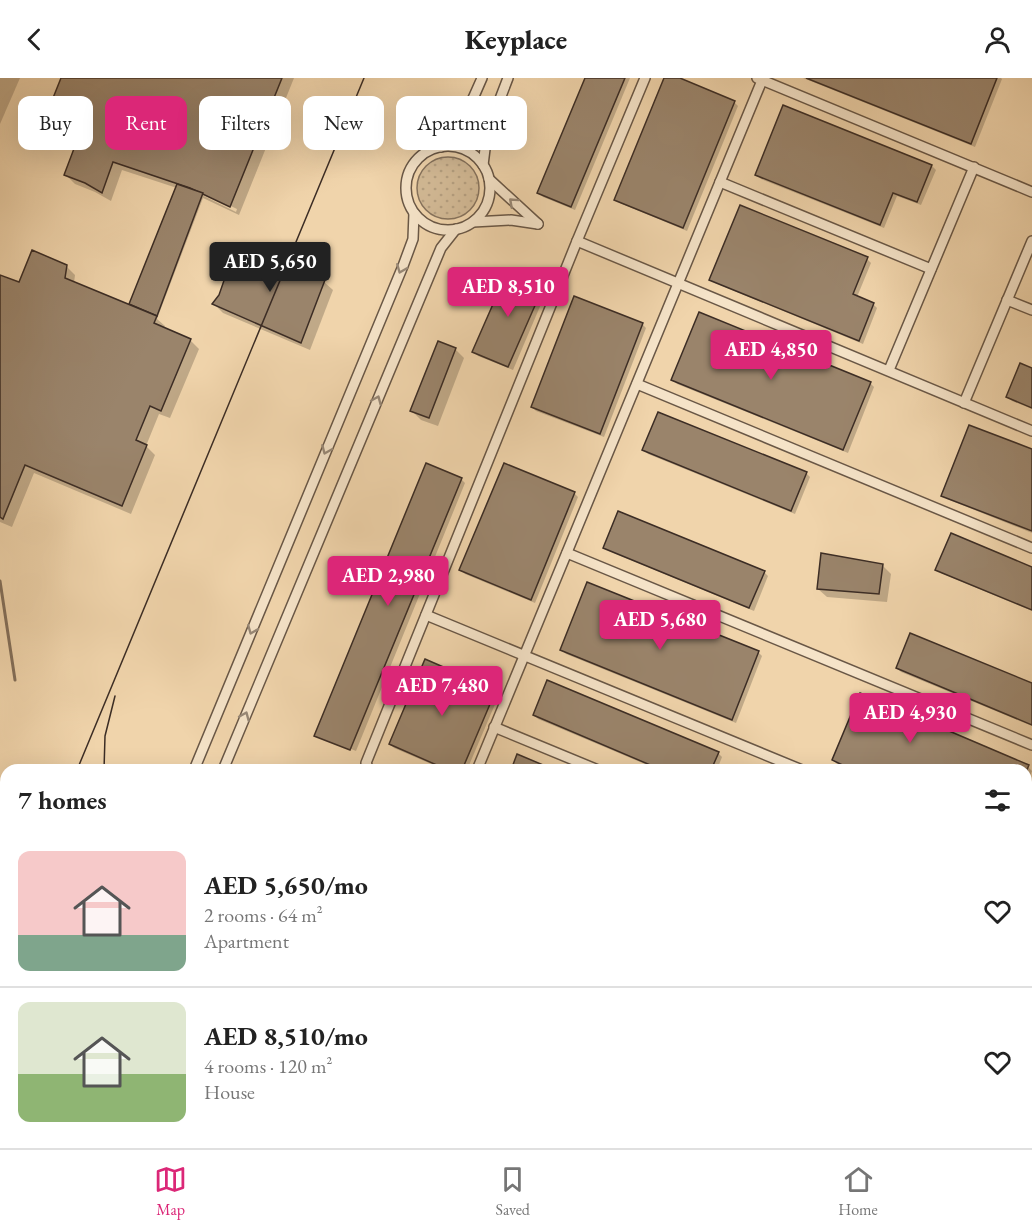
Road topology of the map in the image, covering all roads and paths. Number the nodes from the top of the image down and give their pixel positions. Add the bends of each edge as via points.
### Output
1 (482, 78) edge
2 (508, 78) edge
3 (645, 78) edge
4 (761, 79) edge
5 (474, 96) edge
6 (429, 150) edge
7 (465, 150) edge
8 (483, 165) junction
9 (974, 167) junction
10 (489, 179) junction
11 (720, 182) junction
12 (1032, 192) edge
13 (414, 213) junction
14 (473, 222) junction
15 (456, 230) junction
16 (577, 241) junction
17 (1032, 241) edge
18 (931, 269) junction
19 (679, 282) junction
20 (1007, 300) junction
21 (1032, 310) edge
22 (889, 370) junction
23 (637, 384) junction
24 (964, 403) junction
25 (1032, 431) edge
26 (1032, 548) edge
27 (567, 553) junction
28 (426, 615) junction
29 (524, 655) junction
30 (494, 727) junction
31 (1032, 744) edge
32 (196, 764) edge
33 (226, 764) edge
34 (366, 764) edge
35 (479, 764) edge
36 (583, 764) edge
37 (787, 764) edge

1 - 5 street
2 - 8 street via 487,133
3 - 16 street
4 - 9 street
4 - 11 street
6 - 13 street via 410,172 406,190
7 - 8 street
8 - 10 street
9 - 12 street
9 - 18 street
10 - 14 street via 488,203
14 -> 10 street via 511,220 538,224
11 - 18 street
11 - 19 street
13 - 15 street via 433,227
13 -> 32 street via 413,238 403,266
14 - 15 street
33 -> 15 street via 441,248
16 - 19 street
16 - 28 street
17 - 20 street
18 - 22 street
19 - 22 street
19 - 23 street
20 - 21 street
20 - 24 street
22 - 24 street
23 - 26 street
23 - 27 street
24 - 25 street
27 - 29 street
27 - 31 street
28 - 29 street
28 - 34 street
29 - 30 street
29 - 37 street
30 - 35 street
30 - 36 street

